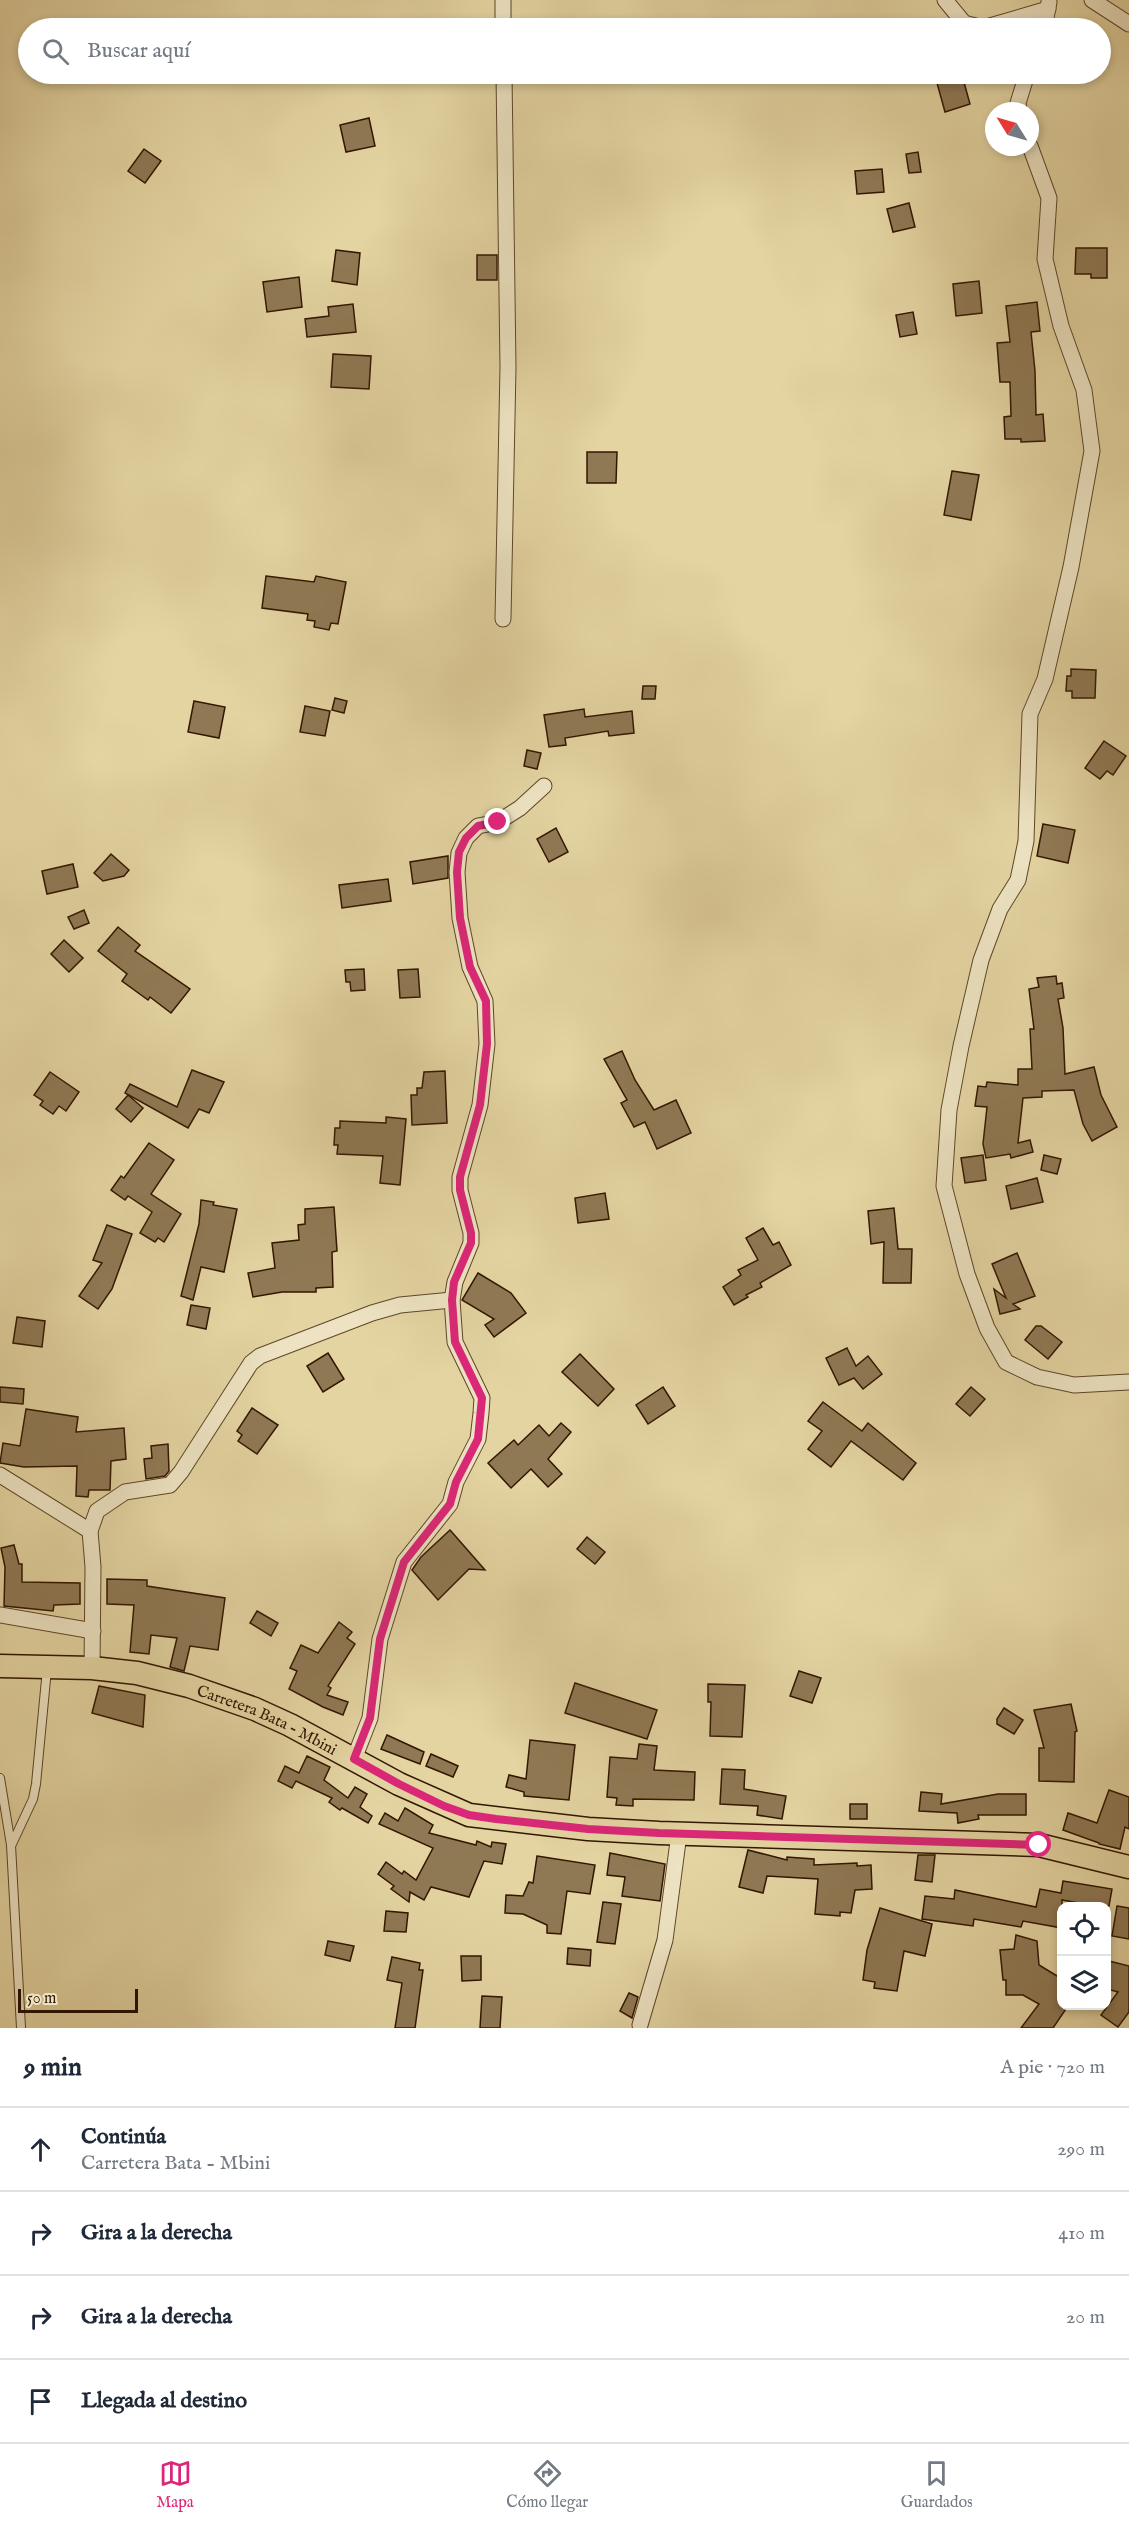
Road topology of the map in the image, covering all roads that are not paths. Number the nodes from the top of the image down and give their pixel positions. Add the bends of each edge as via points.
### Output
1 (503, 0) edge
2 (945, 0) edge
3 (1092, 0) edge
4 (1049, 4) edge
5 (503, 18) edge
6 (960, 18) edge
7 (1010, 18) edge
8 (1129, 24) edge
9 (504, 84) edge
10 (1024, 84) edge
11 (1018, 102) edge
12 (1034, 156) edge
13 (503, 619) dead end
14 (544, 786) dead end
15 (452, 1300) junction
16 (1129, 1382) edge
17 (0, 1475) edge
18 (90, 1531) junction
19 (0, 1615) edge
20 (93, 1631) junction
21 (0, 1666) edge
22 (48, 1667) junction
23 (92, 1668) junction
24 (354, 1759) junction
25 (0, 1778) edge
26 (679, 1834) junction
27 (11, 1845) junction
28 (1129, 1867) edge
29 (640, 2025) dead end
30 (21, 2028) edge

1 - 5 street
2 - 6 street
3 - 8 street
4 - 7 street
9 - 13 street via 508,366
10 - 11 street
12 - 16 street via 1049,198 1045,259 1061,326 1084,390 1092,451 1069,578 1045,679 1030,714 1026,841 1018,880 1000,909 981,960 949,1110 944,1186 967,1274 987,1328 1006,1362 1037,1377 1074,1385
14 - 15 street via 498,822 478,826 459,852 460,918 470,967 486,1001 487,1044 480,1105 460,1177 471,1243 454,1282
15 - 18 street via 400,1305 372,1313 260,1356 251,1363 170,1485 124,1492 97,1511
15 - 24 street via 455,1342 482,1398 478,1439 456,1482 450,1504 404,1562 380,1639 370,1718
17 - 18 street
18 - 20 street
19 - 20 street
20 - 23 street
21 - 22 main road, Carretera Bata - Mbini
22 - 23 main road, Carretera Bata - Mbini
22 - 27 lane via 33,1799
23 - 24 main road, Carretera Bata - Mbini via 160,1678 232,1700
24 - 26 main road, Carretera Bata - Mbini via 469,1815 588,1829
25 - 27 lane
26 - 28 main road, Carretera Bata - Mbini via 1039,1845
26 - 29 street via 665,1940
27 - 30 lane

